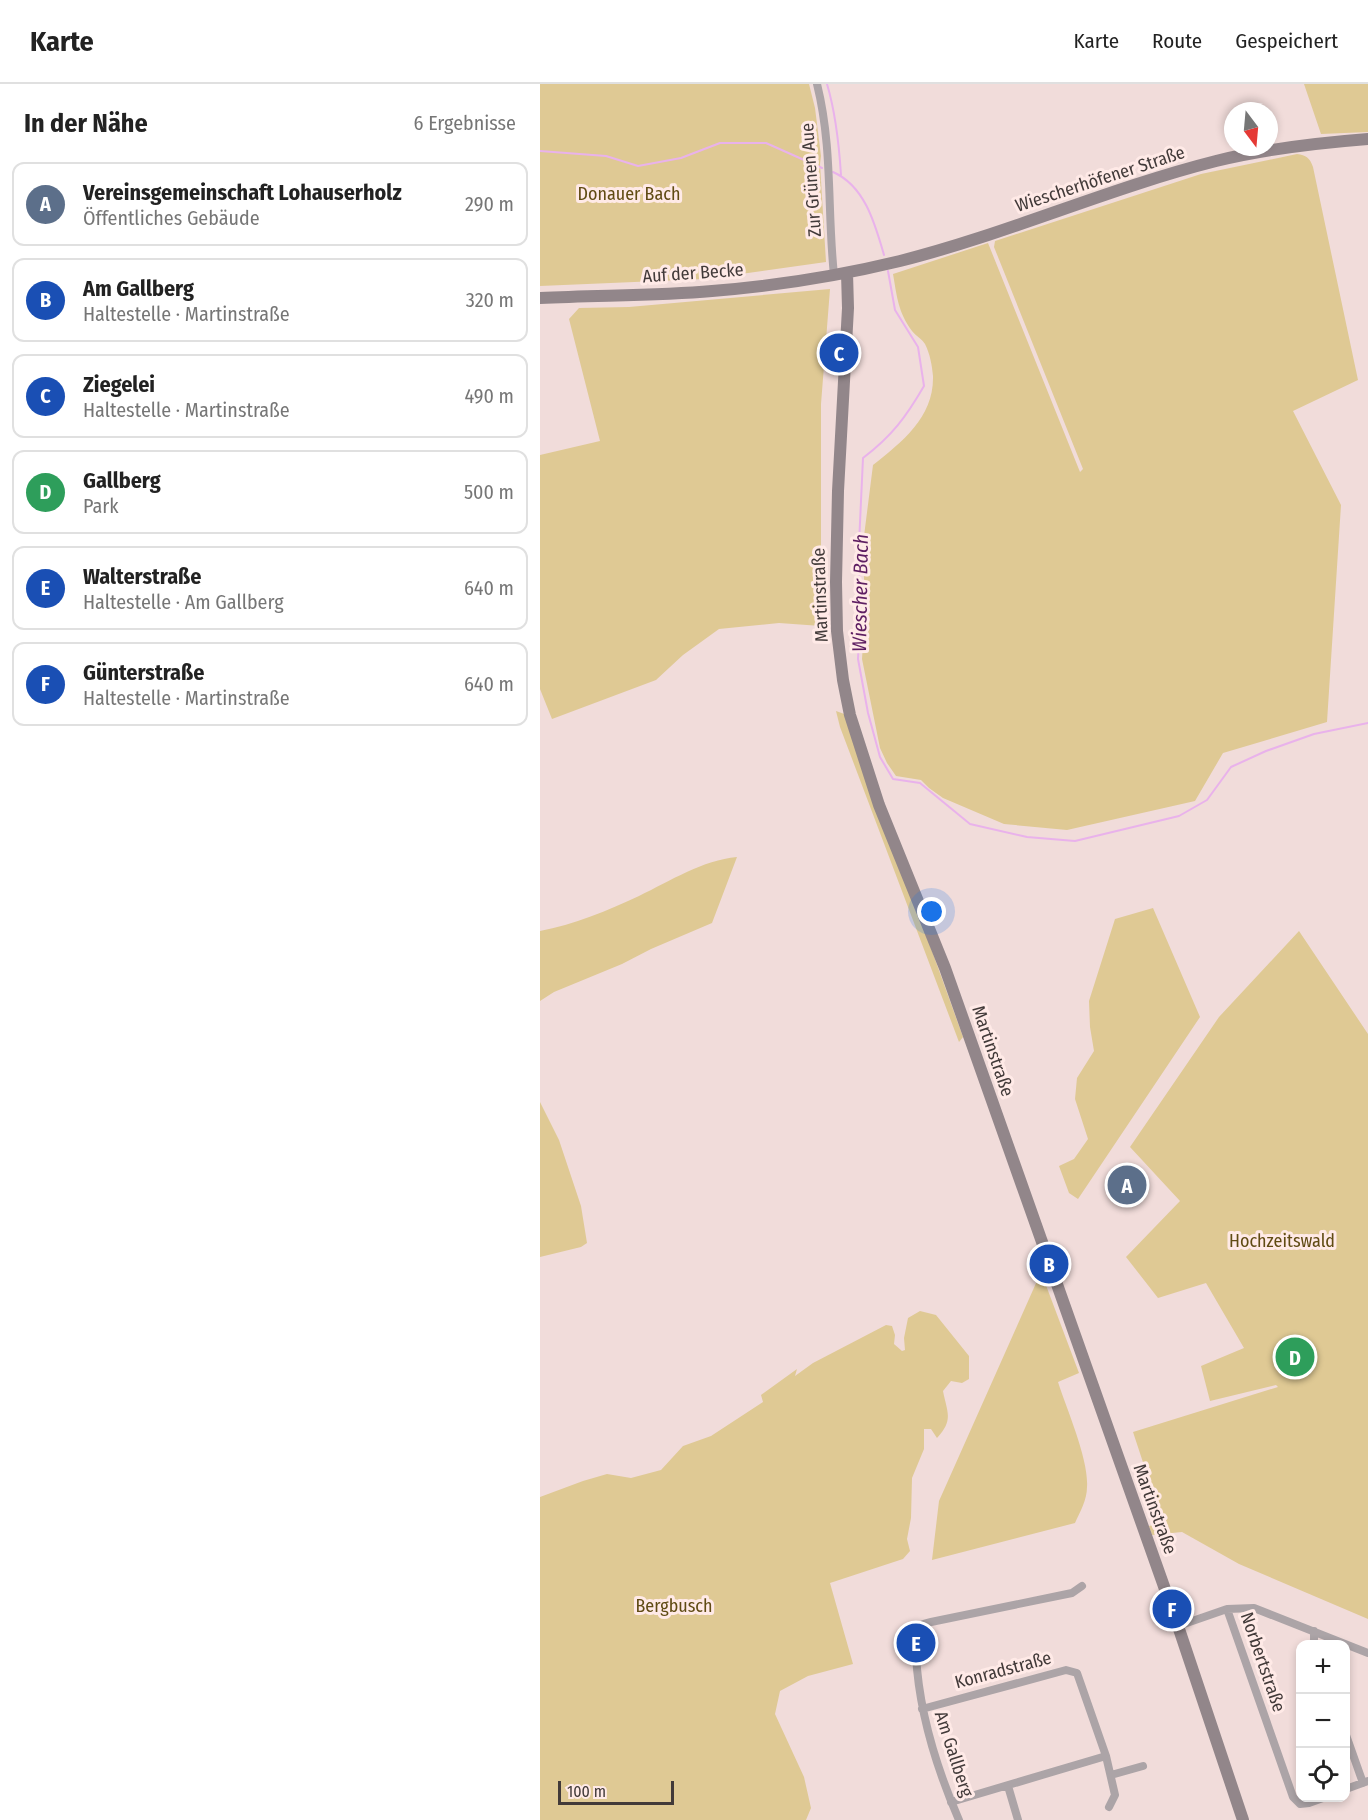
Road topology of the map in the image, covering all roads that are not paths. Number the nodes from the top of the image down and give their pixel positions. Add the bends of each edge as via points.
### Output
1 (816, 84) edge
2 (1368, 140) edge
3 (840, 274) junction
4 (540, 298) edge
5 (1082, 1586) dead end
6 (1227, 1609) junction
7 (1178, 1626) junction
8 (1314, 1632) junction
9 (1314, 1640) edge
10 (1368, 1653) edge
11 (922, 1709) junction
12 (1350, 1744) edge
13 (1106, 1756) junction
14 (1143, 1766) dead end
15 (1111, 1775) junction
16 (1366, 1782) edge
17 (1008, 1786) junction
18 (1350, 1788) edge
19 (1296, 1800) edge
20 (951, 1802) junction
21 (1110, 1807) dead end
22 (959, 1820) edge
23 (1018, 1820) edge
24 (1243, 1820) edge

1 - 3 street, Zur Grünen Aue via 825,122 827,177
2 - 3 street, Wiescherhöfener Straße via 1311,144 1216,161 973,240
3 - 4 street, Auf der Becke via 710,292
3 - 7 street, Martinstraße via 848,308 837,502 837,631 850,715 879,805 945,969
5 - 11 street, Am Gallberg via 1072,1593 920,1626 916,1643
6 - 7 street
6 - 8 street via 1254,1608
6 - 19 street, Norbertstraße
7 - 24 street, Martinstraße
8 - 9 street
8 - 10 street
11 - 13 street, Konradstraße via 1072,1670 1077,1673
11 - 20 street, Am Gallberg
12 - 16 street
13 - 15 street, Konradstraße
13 - 17 street
14 - 15 street
15 - 21 street, Konradstraße via 1115,1795
16 - 18 street
17 - 20 street
17 - 23 street
20 - 22 street, Am Gallberg

